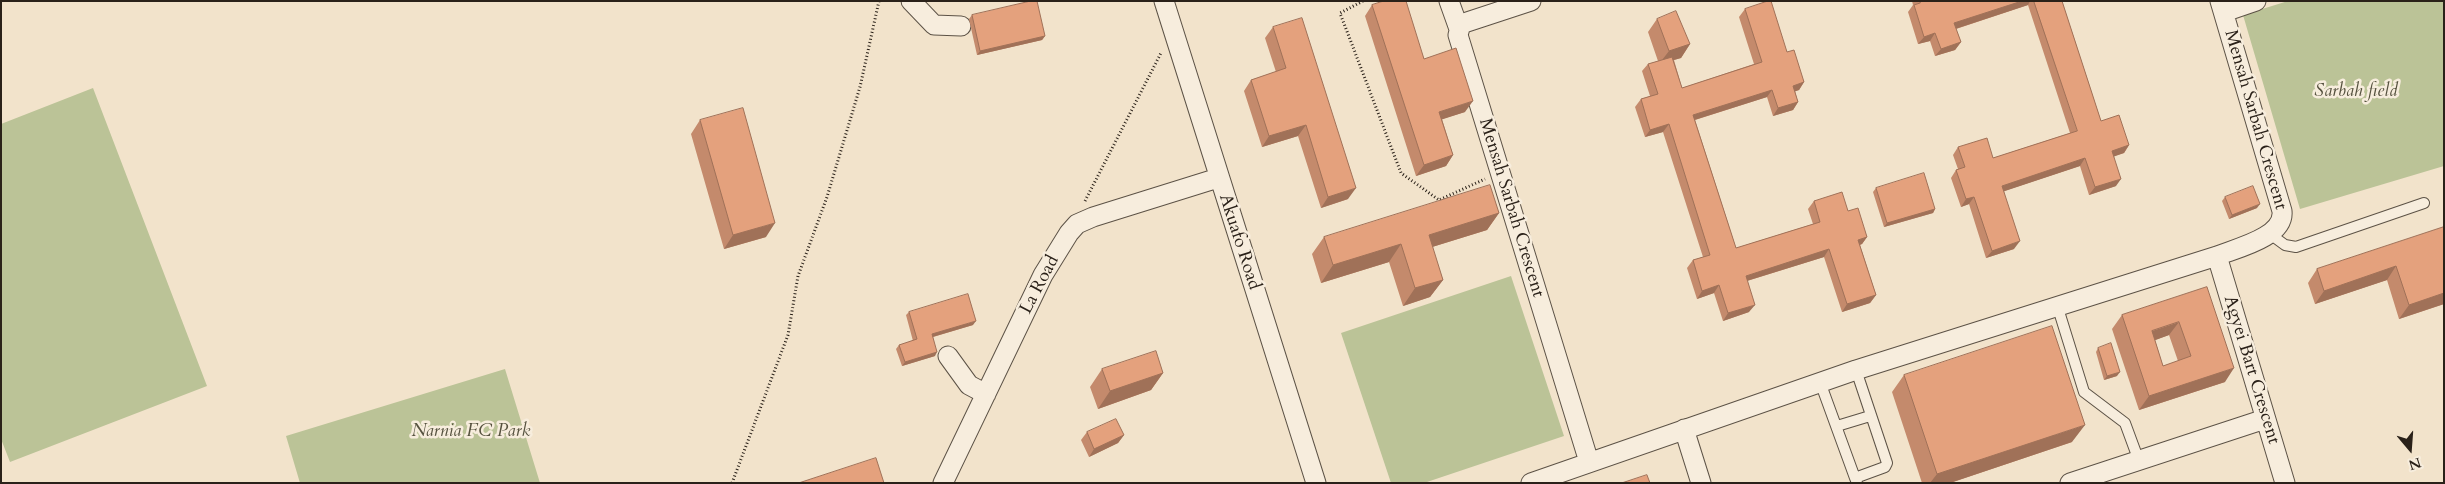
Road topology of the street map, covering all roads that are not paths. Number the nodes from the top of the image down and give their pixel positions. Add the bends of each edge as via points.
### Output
1 (911, 1) edge
2 (1164, 1) edge
3 (1449, 1) edge
4 (1531, 1) edge
5 (2256, 1) edge
6 (2222, 6) edge
7 (961, 26) dead end
8 (1459, 29) junction
9 (1218, 178) junction
10 (2424, 203) dead end
11 (2270, 234) junction
12 (2216, 256) junction
13 (2057, 305) junction
14 (948, 356) dead end
15 (1856, 370) junction
16 (1820, 382) junction
17 (986, 394) junction
18 (1870, 416) junction
19 (2265, 419) junction
20 (1837, 426) junction
21 (1684, 429) junction
22 (2139, 461) junction
23 (1589, 462) junction
24 (1856, 480) edge
25 (944, 483) edge
26 (1316, 483) edge
27 (1530, 483) edge
28 (1702, 483) edge
29 (2070, 483) edge
30 (2285, 483) edge

1 - 7 street via 934,25
2 - 9 street, Akuafo Road
3 - 8 street, Mensah Sarbah Crescent
4 - 8 street via 1461,24
5 - 6 street
6 - 11 street, Mensah Sarbah Crescent via 2282,210 2280,225
8 - 23 street, Mensah Sarbah Crescent via 1458,35
9 - 17 street, La Road via 1077,224 1043,275
9 - 26 street, Akuafo Road
10 - 11 lane via 2296,248 2284,245
11 - 12 street
12 - 13 street
12 - 19 street, Agyei Bart Crescent
13 - 15 street
13 - 22 lane via 2084,392 2124,423
14 - 17 street via 969,385
15 - 16 street
15 - 18 lane
16 - 20 lane
16 - 21 street
17 - 25 street, La Road
18 - 20 lane
18 - 24 lane via 1886,465
19 - 22 street
19 - 30 street, Agyei Bart Crescent
20 - 24 lane
21 - 23 street
21 - 28 street
22 - 29 street
23 - 27 street

